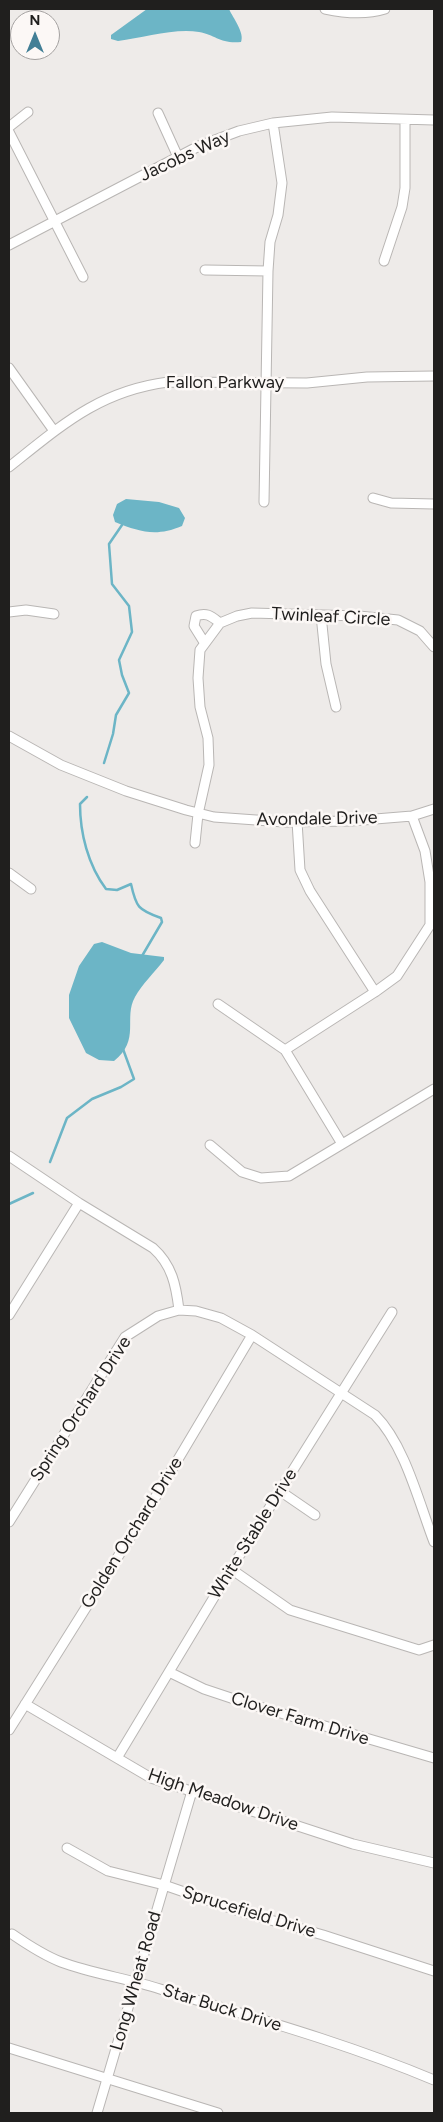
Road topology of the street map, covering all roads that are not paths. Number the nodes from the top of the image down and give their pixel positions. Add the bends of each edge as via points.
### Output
1 (325, 9) edge
2 (385, 9) edge
3 (28, 112) dead end
4 (158, 113) dead end
5 (405, 120) junction
6 (434, 120) edge
7 (273, 122) junction
8 (9, 127) edge
9 (9, 132) edge
10 (178, 158) junction
11 (54, 222) junction
12 (9, 245) edge
13 (384, 260) dead end
14 (205, 270) dead end
15 (268, 271) junction
16 (83, 277) dead end
17 (9, 368) edge
18 (434, 376) edge
19 (266, 382) junction
20 (54, 431) junction
21 (9, 466) edge
22 (373, 498) dead end
23 (264, 502) dead end
24 (434, 504) edge
25 (9, 612) edge
26 (54, 614) dead end
27 (321, 616) junction
28 (220, 623) junction
29 (204, 642) junction
30 (434, 647) edge
31 (336, 706) dead end
32 (9, 736) edge
33 (434, 809) edge
34 (198, 814) junction
35 (412, 816) junction
36 (297, 821) junction
37 (194, 843) dead end
38 (9, 873) edge
39 (31, 889) dead end
40 (375, 992) junction
41 (218, 1004) dead end
42 (285, 1050) junction
43 (434, 1089) edge
44 (342, 1144) junction
45 (210, 1145) dead end
46 (9, 1156) edge
47 (79, 1203) junction
48 (179, 1310) junction
49 (392, 1312) dead end
50 (9, 1315) edge
51 (252, 1335) junction
52 (341, 1393) junction
53 (280, 1491) junction
54 (315, 1515) dead end
55 (9, 1522) edge
56 (434, 1542) edge
57 (231, 1569) junction
58 (434, 1646) edge
59 (169, 1672) junction
60 (25, 1704) junction
61 (9, 1730) edge
62 (117, 1758) junction
63 (434, 1758) edge
64 (192, 1791) junction
65 (67, 1848) dead end
66 (434, 1863) edge
67 (164, 1885) junction
68 (12, 1934) dead end
69 (434, 1971) edge
70 (135, 1981) junction
71 (9, 2048) edge
72 (108, 2080) junction
73 (434, 2080) edge
74 (97, 2113) edge
75 (218, 2113) edge

1 - 2 street via 373,12
3 - 8 street
4 - 10 street
5 - 6 street, Jacobs Way
5 - 7 street, Jacobs Way via 332,116
5 - 13 street via 402,208
7 - 10 street, Jacobs Way via 219,138
7 - 15 street via 282,182 278,215 270,242
9 - 11 street
10 - 11 street, Jacobs Way
11 - 12 street, Jacobs Way
11 - 16 street
14 - 15 street
15 - 19 street
17 - 20 street
18 - 19 street, Fallon Parkway
19 - 20 street, Fallon Parkway via 151,384 99,401
19 - 23 street
20 - 21 street, Fallon Parkway
22 - 24 street via 391,503
25 - 26 street via 26,610
27 - 28 street, Twinleaf Circle via 252,614
27 - 30 street, Twinleaf Circle via 398,620 420,631
27 - 31 street via 326,664
28 - 29 street
28 - 29 street via 210,615 196,616 194,626
29 - 34 street via 200,650 198,678 209,765
32 - 34 street, Avondale Drive via 61,765
33 - 35 street, Avondale Drive
34 - 36 street, Avondale Drive
34 - 37 street
35 - 36 street, Avondale Drive
35 - 40 street via 425,851 430,882 430,925 397,976
36 - 40 street via 300,870
38 - 39 street
40 - 42 street
41 - 42 street
42 - 44 street
43 - 44 street
44 - 45 street via 289,1176 262,1178 242,1172
46 - 47 street
47 - 48 street via 142,1240 164,1257 172,1274
47 - 50 street
48 - 51 street, Spring Orchard Drive via 210,1314
48 - 55 street, Spring Orchard Drive via 158,1316 125,1337
49 - 52 street, White Stable Drive
51 - 52 street, Spring Orchard Drive
51 - 60 street, Golden Orchard Drive
52 - 53 street, White Stable Drive
52 - 56 street, Spring Orchard Drive via 375,1415 390,1432
53 - 54 street
53 - 57 street, White Stable Drive
57 - 58 street via 290,1610 418,1650
57 - 59 street, White Stable Drive
59 - 62 street, White Stable Drive
59 - 63 street, Clover Farm Drive via 235,1700
60 - 61 street, Golden Orchard Drive
60 - 62 street, High Meadow Drive
62 - 64 street, High Meadow Drive via 151,1778
64 - 66 street, High Meadow Drive via 353,1844
64 - 67 street, Long Wheat Road
65 - 67 street, Sprucefield Drive via 108,1871
67 - 69 street, Sprucefield Drive
67 - 70 street, Long Wheat Road
68 - 70 street, Star Buck Drive via 38,1952 63,1963
70 - 72 street, Long Wheat Road
70 - 73 street, Star Buck Drive via 384,2060
71 - 72 street
72 - 74 street, Long Wheat Road
72 - 75 street

